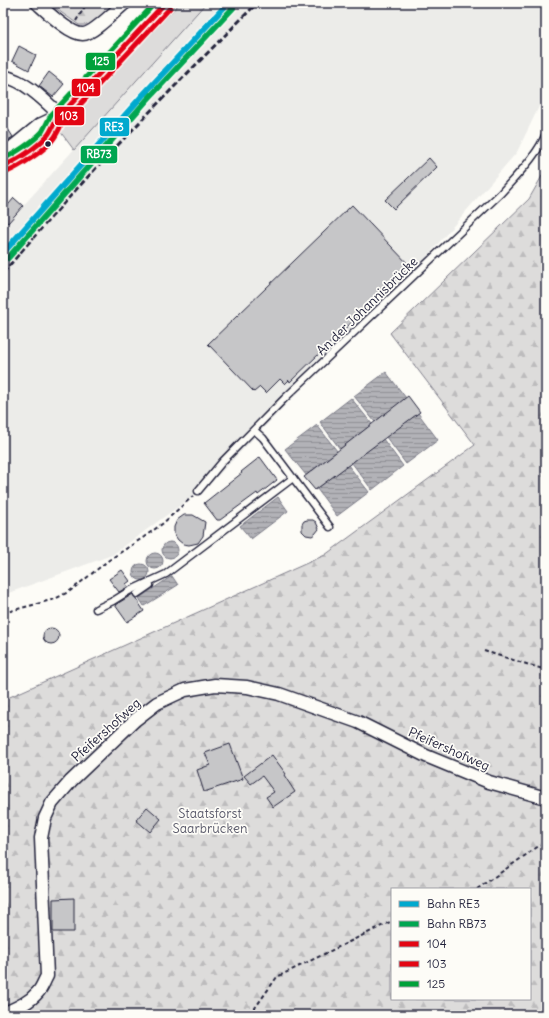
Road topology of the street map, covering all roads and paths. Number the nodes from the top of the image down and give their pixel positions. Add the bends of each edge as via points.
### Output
1 (36, 3) edge
2 (87, 3) edge
3 (125, 3) edge
4 (165, 3) edge
5 (82, 34) junction
6 (3, 76) edge
7 (58, 118) junction
8 (546, 133) edge
9 (3, 158) edge
10 (3, 166) edge
11 (254, 430) junction
12 (293, 478) junction
13 (198, 491) joint
14 (330, 527) dead end
15 (166, 574) junction
16 (136, 594) dead end
17 (96, 609) dead end
18 (3, 613) edge
19 (484, 651) dead end
20 (546, 670) edge
21 (546, 798) edge
22 (546, 841) edge
23 (478, 888) edge
24 (391, 921) edge
25 (3, 1014) edge
26 (250, 1015) edge

1 - 5 street via 72,32
2 - 5 path via 74,25
3 - 5 street via 92,31
4 - 7 main road
6 - 7 street via 26,87 43,100
7 - 9 main road via 41,127
7 - 10 main road via 41,142 21,158
8 - 11 lane, An der Johannisbrücke via 529,161 501,193
11 - 12 lane
11 - 13 lane, An der Johannisbrücke
12 - 14 lane
12 - 15 lane
13 - 18 path via 162,524 109,560 70,591
15 - 16 lane
15 - 17 lane
19 - 20 path
21 - 25 street, Pfeifershofweg via 489,782 426,756 358,722 279,694 247,687 216,685 185,690 157,703 135,720 71,781 44,818 41,838 47,976 38,992 28,1002
22 - 23 path
24 - 26 path via 278,977

